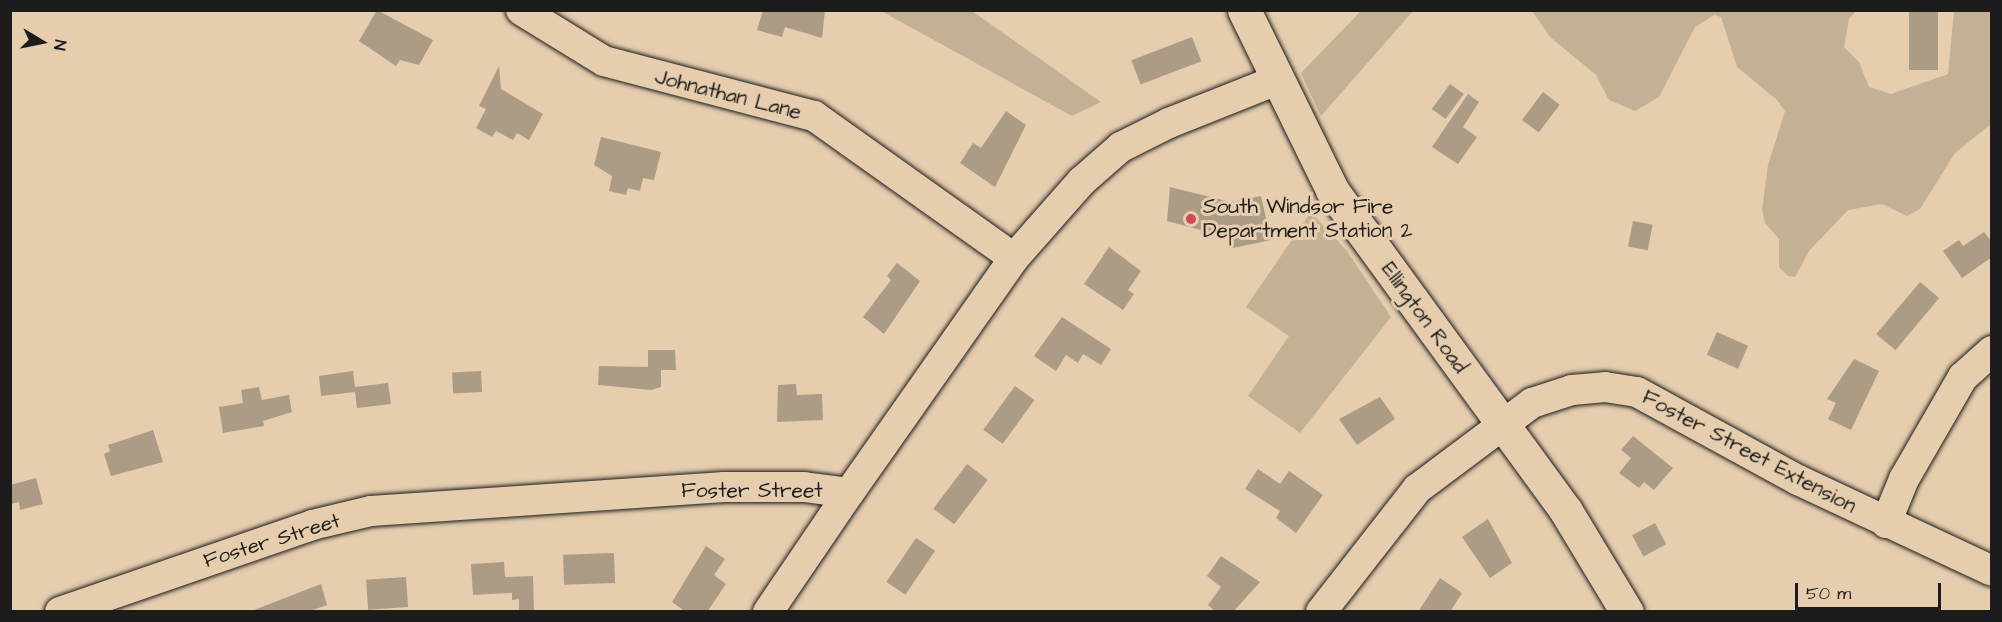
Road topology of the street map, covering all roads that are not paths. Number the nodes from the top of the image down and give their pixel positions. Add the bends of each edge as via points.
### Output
1 (521, 10) edge
2 (1244, 10) edge
3 (1277, 80) junction
4 (1014, 258) junction
5 (1992, 351) edge
6 (1503, 423) junction
7 (849, 494) junction
8 (1886, 523) junction
9 (1992, 571) edge
10 (60, 612) edge
11 (768, 612) edge
12 (1321, 612) edge
13 (1627, 612) edge

1 - 4 street, Johnathan Lane via 604,61 814,116
2 - 3 main road, Ellington Road
3 - 4 street, Foster Street via 1120,147 1082,181
3 - 6 main road, Ellington Road via 1332,190
4 - 7 street, Foster Street
5 - 8 street via 1964,377 1904,479
6 - 8 street, Foster Street Extension via 1532,403 1572,390 1605,387 1637,392
6 - 12 street, Foster Street Extension via 1417,489
6 - 13 main road, Ellington Road via 1566,511
7 - 10 street, Foster Street via 804,487 724,487 371,511 312,525
7 - 11 street
8 - 9 street, Foster Street Extension

